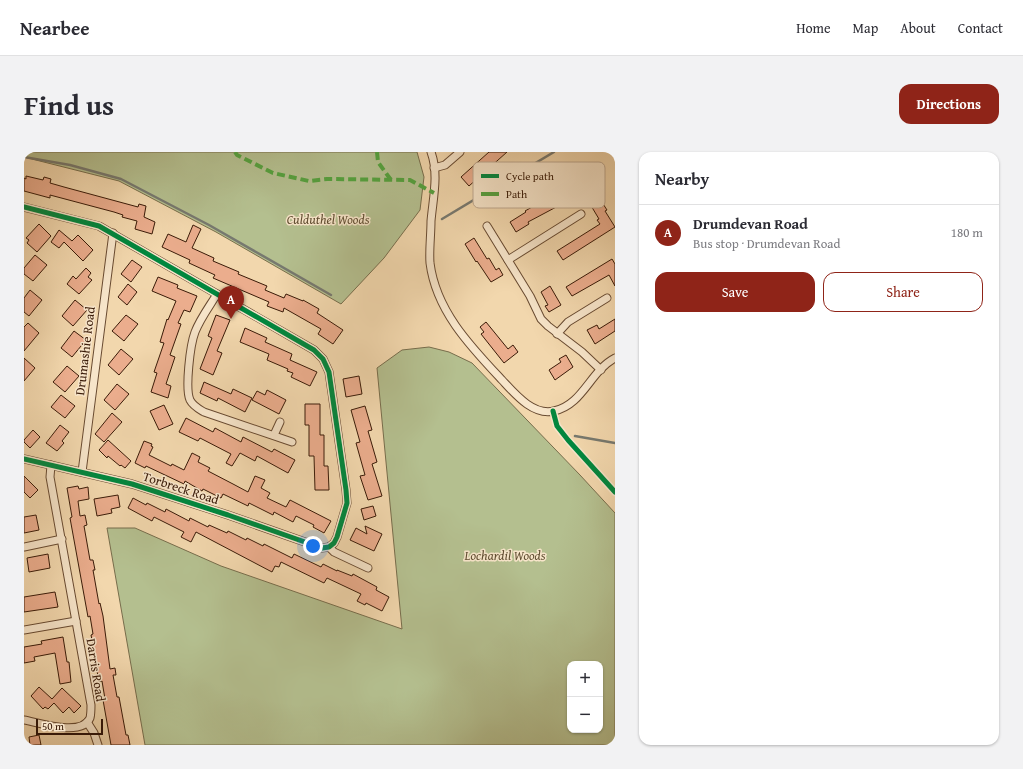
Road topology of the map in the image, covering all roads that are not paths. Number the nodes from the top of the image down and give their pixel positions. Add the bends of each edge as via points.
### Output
1 (431, 152) edge
2 (460, 152) edge
3 (434, 168) junction
4 (24, 207) edge
5 (581, 214) dead end
6 (487, 226) dead end
7 (113, 233) junction
8 (508, 260) junction
9 (216, 294) junction
10 (607, 298) dead end
11 (557, 334) junction
12 (615, 358) edge
13 (601, 370) junction
14 (280, 422) dead end
15 (274, 435) junction
16 (292, 442) dead end
17 (24, 459) edge
18 (51, 465) junction
19 (82, 472) junction
20 (62, 540) junction
21 (24, 546) edge
22 (328, 547) junction
23 (368, 568) dead end
24 (76, 621) junction
25 (24, 630) edge
26 (24, 720) edge
27 (87, 722) junction
28 (98, 745) edge

1 - 3 street
2 - 3 street via 445,165
3 - 13 street via 430,255 433,279 450,318 479,356 518,396 540,411 562,409 570,404
4 - 7 street via 99,226
5 - 8 street
6 - 8 street
7 - 9 street
7 - 19 street, Drumashie Road
8 - 11 street via 542,319
9 - 15 street via 193,338 188,385 191,402 204,412
9 - 22 street via 314,350 323,359 329,372 347,503 337,537
10 - 11 street via 568,322
11 - 13 street
12 - 13 street
14 - 15 street
15 - 16 street
17 - 18 street, Torbreck Road
18 - 19 street, Torbreck Road
18 - 20 street, Darris Road via 50,477
19 - 22 street, Torbreck Road via 146,488 314,546
20 - 21 street
20 - 24 street, Darris Road
22 - 23 street, Torbreck Road
24 - 25 street
24 - 27 street, Darris Road via 91,705
26 - 27 street via 68,728 80,728
27 - 28 street

